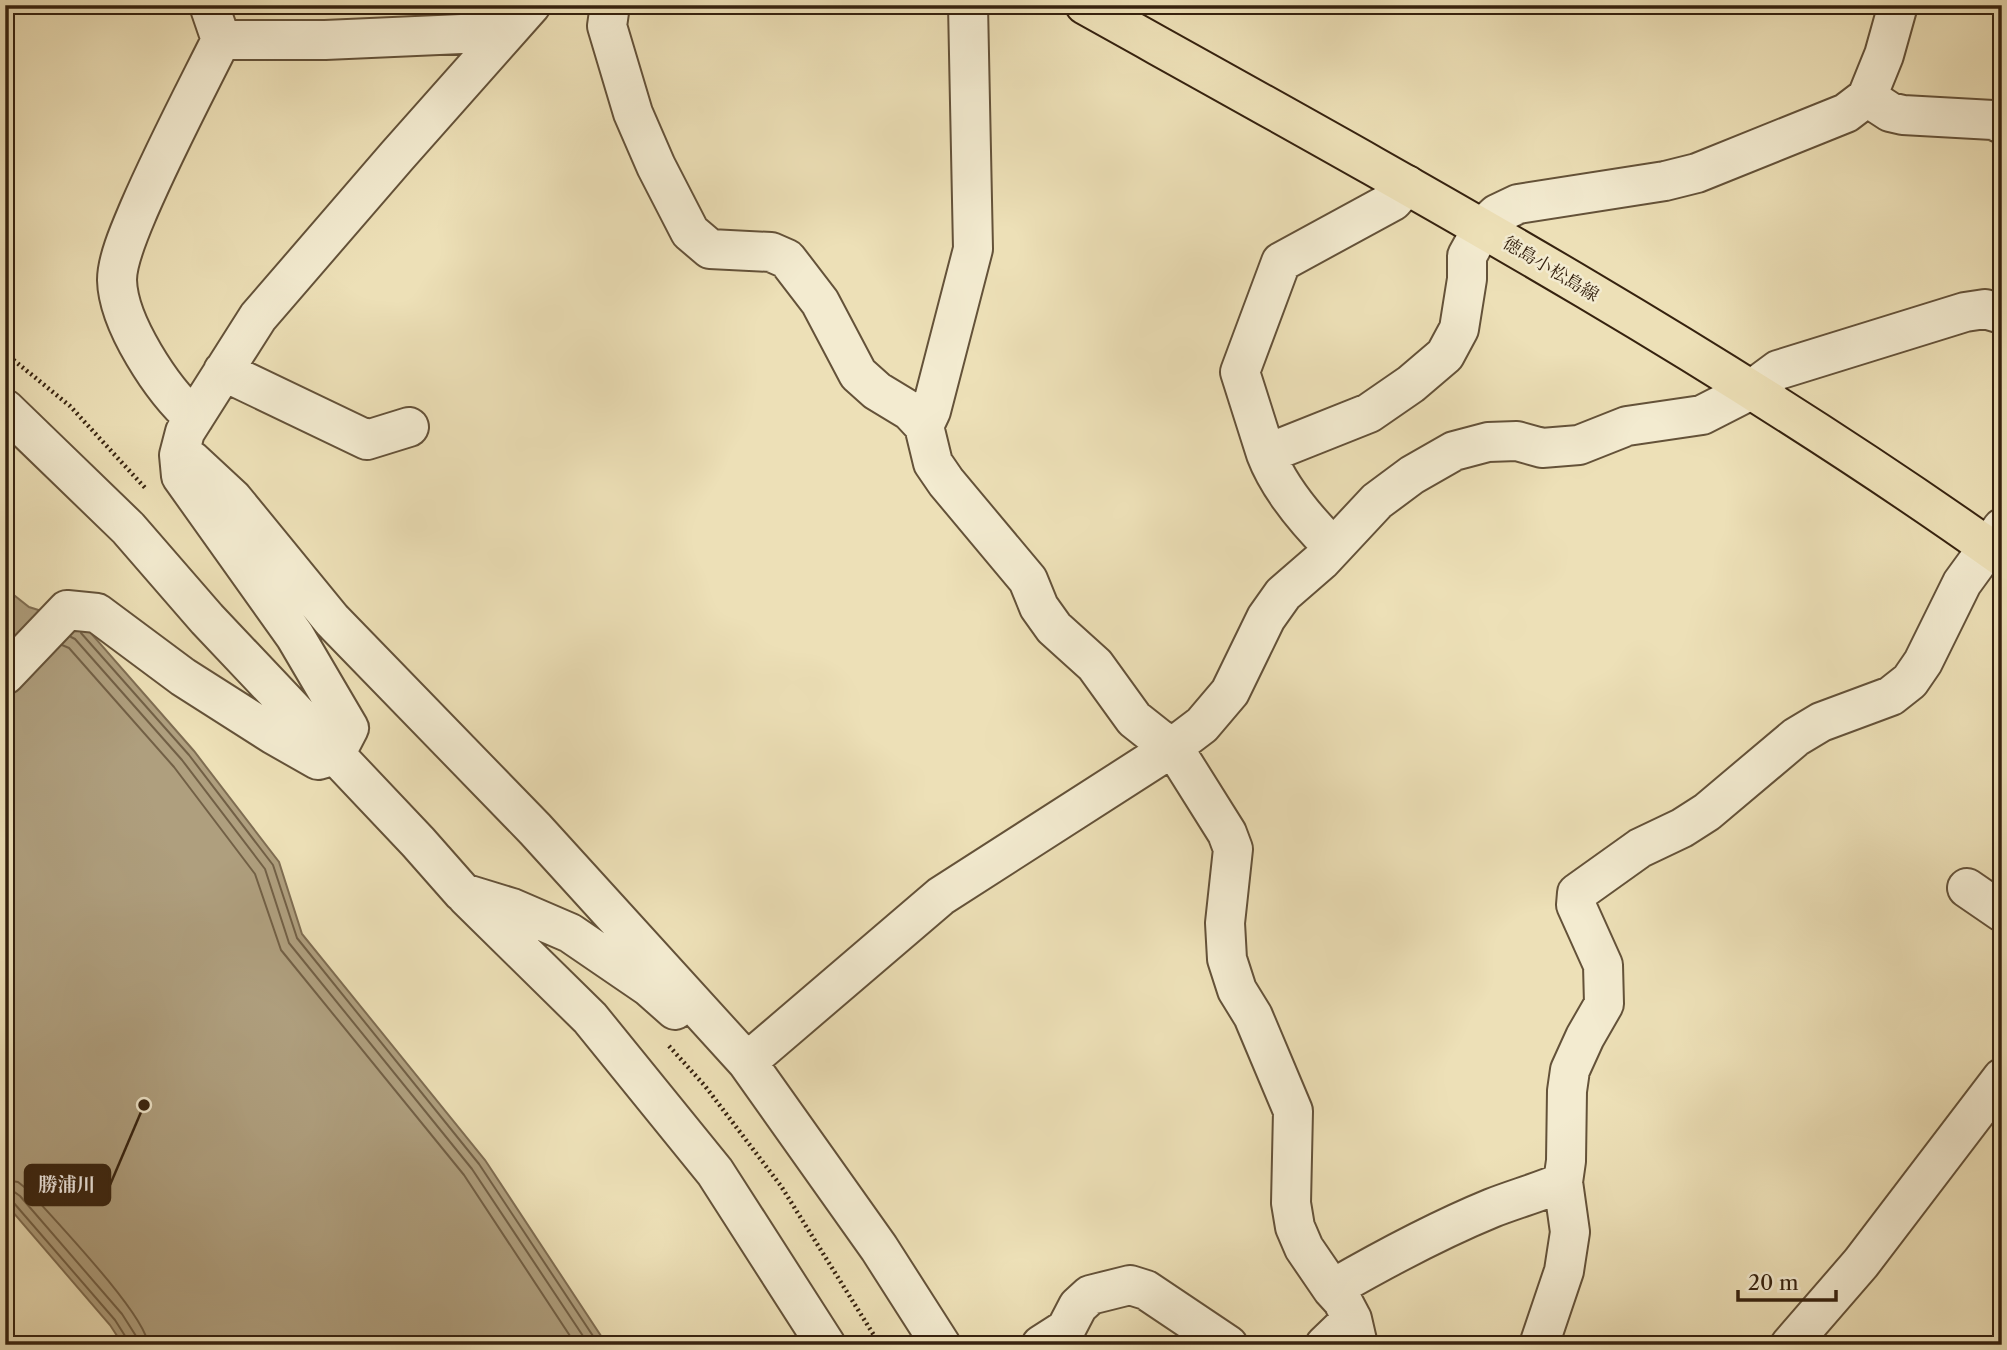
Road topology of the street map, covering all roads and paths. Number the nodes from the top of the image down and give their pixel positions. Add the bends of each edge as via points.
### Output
1 (610, 5) edge
2 (968, 5) edge
3 (1085, 5) edge
4 (1898, 5) edge
5 (519, 19) edge
6 (215, 22) edge
7 (1867, 97) junction
8 (2002, 124) edge
9 (1407, 185) junction
10 (1483, 227) junction
11 (2002, 314) edge
12 (223, 371) junction
13 (1751, 390) junction
14 (5, 408) edge
15 (194, 418) junction
16 (924, 426) junction
17 (409, 427) dead end
18 (1266, 454) junction
19 (179, 455) junction
20 (1997, 544) edge
21 (1333, 547) junction
22 (5, 676) edge
23 (1173, 747) junction
24 (335, 755) junction
25 (1967, 888) dead end
26 (463, 893) junction
27 (2002, 912) edge
28 (740, 1054) junction
29 (2002, 1078) edge
30 (1563, 1182) junction
31 (1342, 1324) edge
32 (826, 1345) edge
33 (941, 1345) edge
34 (1041, 1345) edge
35 (1228, 1345) edge
36 (1539, 1345) edge
37 (1790, 1345) edge

1 - 16 street via 607,26 633,113 690,232 710,249 771,253 787,259 820,302 858,374
2 - 16 street via 973,249
3 - 9 main road, 徳島小松島線
4 - 7 street
5 - 6 street via 324,40
5 - 12 street via 258,317
6 - 15 street via 128,235 117,277 119,300 153,369 175,401
7 - 8 street via 1903,115
7 - 10 street via 1828,122 1697,173 1518,204
9 - 10 main road, 徳島小松島線
9 - 18 street via 1393,201 1281,262 1240,372
10 - 13 main road, 徳島小松島線
10 - 18 street via 1467,256 1459,329 1446,355 1369,413
11 - 13 street via 1985,309 1965,312 1778,370
12 - 15 street
12 - 17 street via 367,440
13 - 20 main road, 徳島小松島線
13 - 21 street via 1702,415 1626,426 1579,445 1542,448 1517,441 1488,442 1454,452 1377,501
14 - 24 street via 128,528
15 - 19 street
16 - 23 street via 933,463 1028,580 1054,628 1095,665 1134,719
18 - 21 street via 1273,471
19 - 24 street via 181,476 295,636 349,728
19 - 28 street via 196,463 233,499 332,620 535,829
20 - 30 street via 1962,583 1910,681 1891,696 1821,722 1796,737 1707,812 1640,848 1577,893 1576,905 1603,965 1604,1004 1570,1070
21 - 23 street via 1283,594 1266,618 1230,692 1202,725
22 - 24 street via 67,610 97,613 183,677 274,735 318,760
23 - 28 street via 941,896
23 - 31 street via 1233,849 1225,923 1227,959 1293,1111 1291,1203 1295,1227
24 - 26 street
25 - 27 street
26 - 28 street via 570,933 649,988 687,1021
26 - 32 street via 590,1018 698,1151
28 - 33 street via 879,1248
29 - 37 street via 1861,1263
30 - 31 street via 1403,1248
30 - 36 street via 1570,1232 1564,1271
34 - 35 street via 1066,1328 1078,1306 1090,1296 1129,1285 1146,1290

